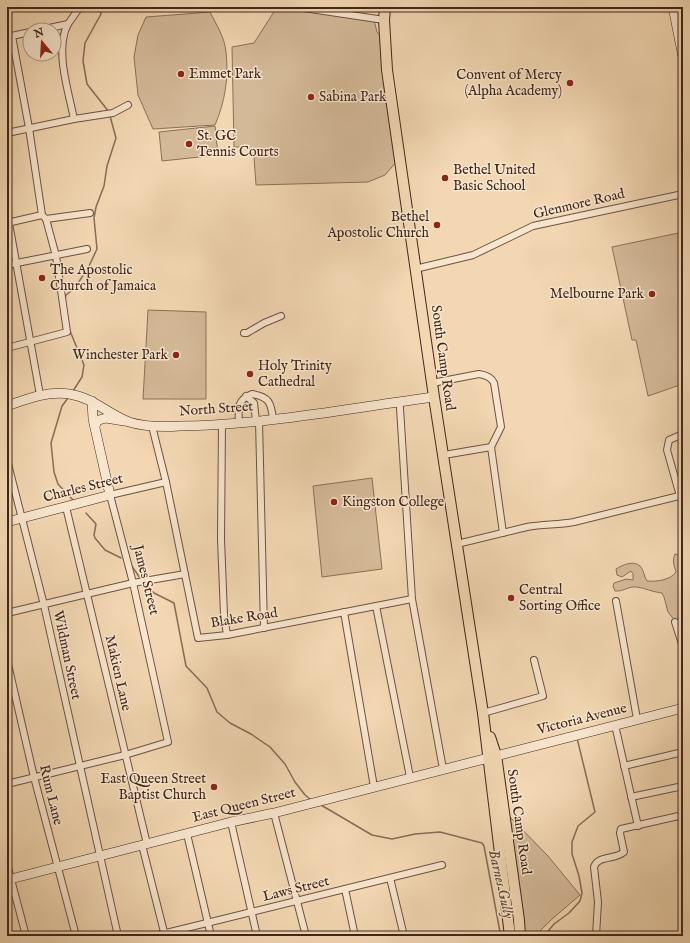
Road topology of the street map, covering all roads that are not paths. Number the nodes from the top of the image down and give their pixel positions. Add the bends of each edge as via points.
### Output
1 (80, 7) edge
2 (297, 7) edge
3 (385, 7) edge
4 (673, 7) edge
5 (384, 20) junction
6 (68, 24) junction
7 (62, 25) edge
8 (22, 34) edge
9 (9, 37) edge
10 (683, 57) edge
11 (128, 105) dead end
12 (74, 119) junction
13 (29, 128) junction
14 (7, 133) edge
15 (683, 194) edge
16 (90, 213) dead end
17 (44, 217) junction
18 (8, 223) edge
19 (87, 250) dead end
20 (56, 256) junction
21 (16, 263) junction
22 (7, 265) edge
23 (416, 269) junction
24 (281, 316) dead end
25 (244, 334) dead end
26 (30, 342) junction
27 (7, 348) edge
28 (432, 383) junction
29 (40, 395) junction
30 (259, 395) junction
31 (246, 396) junction
32 (434, 397) junction
33 (92, 401) junction
34 (399, 401) junction
35 (254, 403) junction
36 (7, 406) edge
37 (273, 419) junction
38 (258, 421) junction
39 (129, 422) junction
40 (239, 423) junction
41 (222, 424) junction
42 (95, 426) junction
43 (152, 426) junction
44 (683, 434) edge
45 (491, 447) junction
46 (444, 455) junction
47 (7, 460) edge
48 (166, 482) junction
49 (110, 495) junction
50 (682, 495) edge
51 (66, 507) junction
52 (22, 518) junction
53 (7, 522) edge
54 (503, 533) junction
55 (457, 544) junction
56 (185, 574) junction
57 (133, 583) junction
58 (87, 594) junction
59 (412, 599) junction
60 (616, 602) dead end
61 (44, 605) junction
62 (376, 606) junction
63 (344, 612) junction
64 (7, 613) edge
65 (675, 622) dead end
66 (264, 628) junction
67 (227, 635) junction
68 (683, 647) edge
69 (7, 660) edge
70 (534, 660) dead end
71 (683, 708) edge
72 (483, 713) junction
73 (636, 719) junction
74 (615, 725) junction
75 (683, 752) edge
76 (125, 755) junction
77 (492, 756) junction
78 (624, 766) junction
79 (80, 767) junction
80 (443, 769) junction
81 (34, 777) junction
82 (410, 777) junction
83 (7, 784) edge
84 (683, 786) edge
85 (374, 787) junction
86 (631, 797) junction
87 (274, 813) junction
88 (683, 815) edge
89 (231, 822) junction
90 (638, 826) junction
91 (187, 834) junction
92 (144, 845) junction
93 (100, 855) junction
94 (7, 864) edge
95 (442, 865) dead end
96 (57, 867) junction
97 (390, 878) junction
98 (9, 879) edge
99 (345, 889) junction
100 (298, 902) junction
101 (251, 913) junction
102 (208, 922) junction
103 (164, 935) edge
104 (26, 936) edge
105 (76, 936) edge
106 (118, 936) edge
107 (154, 936) edge
108 (211, 936) edge
109 (257, 936) edge
110 (306, 936) edge
111 (356, 936) edge
112 (404, 936) edge
113 (510, 936) edge
114 (520, 936) edge
115 (596, 936) edge

1 - 6 street
2 - 5 street
3 - 5 main road, South Camp Road
4 - 10 street
5 - 23 main road, South Camp Road via 387,70
6 - 7 street
6 - 12 street via 63,37 63,56
8 - 9 street
9 - 13 street
11 - 12 street via 113,113
12 - 13 street
13 - 14 street
13 - 17 street
15 - 23 street, Glenmore Road via 533,226 473,255
16 - 17 street
17 - 18 street
17 - 20 street
18 - 21 street
19 - 20 street
20 - 21 street
20 - 26 street via 67,332
21 - 22 street
21 - 26 street
23 - 28 main road, South Camp Road
24 - 25 street
26 - 27 street
26 - 29 street
28 - 32 main road, South Camp Road
28 - 45 street via 479,374 492,379 501,427
29 - 33 street, North Street via 67,393
29 - 36 street, North Street
30 - 31 street
30 - 35 street
30 - 37 street via 269,401
31 - 35 street
31 - 40 street via 239,406
32 - 34 street, North Street
32 - 46 main road, South Camp Road
33 - 39 street, North Street
33 - 42 street, James Street
34 - 37 street, North Street
34 - 59 street
35 - 38 street
37 - 38 street, North Street
38 - 40 street, North Street
38 - 66 street
39 - 42 street via 102,419
39 - 43 street, North Street
40 - 41 street, North Street
41 - 43 street, North Street
41 - 67 street via 222,539
42 - 49 street, James Street
43 - 48 street, Blake Road
44 - 50 street via 669,440 667,444
45 - 46 street
45 - 54 street
46 - 55 main road, South Camp Road
47 - 52 street, Wildman Street
48 - 49 street, Charles Street
48 - 56 street, Blake Road
49 - 51 street, Charles Street
49 - 57 street, James Street
50 - 54 street via 574,522 538,525
51 - 52 street, Charles Street
51 - 58 street, Makien Lane
52 - 53 street, Charles Street
52 - 61 street, Wildman Street
54 - 55 street
55 - 72 main road, South Camp Road
56 - 57 street
56 - 67 street, Blake Road via 197,637
57 - 58 street
57 - 76 street, James Street via 168,742
58 - 61 street
58 - 76 street, Makien Lane
59 - 62 street, Blake Road
59 - 80 street
60 - 73 street
61 - 64 street
61 - 79 street, Wildman Street
62 - 63 street, Blake Road
62 - 82 street
63 - 66 street, Blake Road
63 - 85 street
65 - 68 street
66 - 67 street, Blake Road
69 - 81 street, Rum Lane
70 - 72 street via 543,696
71 - 73 street, Victoria Avenue
72 - 77 main road, South Camp Road
73 - 74 street, Victoria Avenue
74 - 77 street, Victoria Avenue
74 - 78 street
75 - 78 street
76 - 79 street
76 - 92 street, Makien Lane
77 - 80 street, East Queen Street
77 - 113 main road, South Camp Road
77 - 114 main road, South Camp Road
78 - 86 street
79 - 81 street
79 - 93 street, Wildman Street
80 - 82 street, East Queen Street
81 - 83 street
81 - 96 street, Rum Lane
82 - 85 street, East Queen Street
84 - 86 street
85 - 87 street, East Queen Street
86 - 90 street
87 - 89 street, East Queen Street
87 - 100 street
88 - 90 street
89 - 91 street, East Queen Street
89 - 101 street
90 - 115 street via 620,830 624,850 622,854 600,860 595,864 598,902
91 - 92 street, East Queen Street
91 - 102 street
92 - 93 street, East Queen Street
92 - 103 street, Makien Lane
93 - 96 street, East Queen Street
93 - 106 street, Wildman Street
94 - 98 street
95 - 97 street, Laws Street
96 - 98 street, East Queen Street
96 - 105 street, Rum Lane
97 - 99 street, Laws Street
97 - 112 street
98 - 104 street
99 - 100 street, Laws Street
99 - 111 street
100 - 101 street, Laws Street
100 - 110 street
101 - 102 street, Laws Street
101 - 109 street
102 - 103 street, Laws Street
102 - 108 street
103 - 107 street, Laws Street

